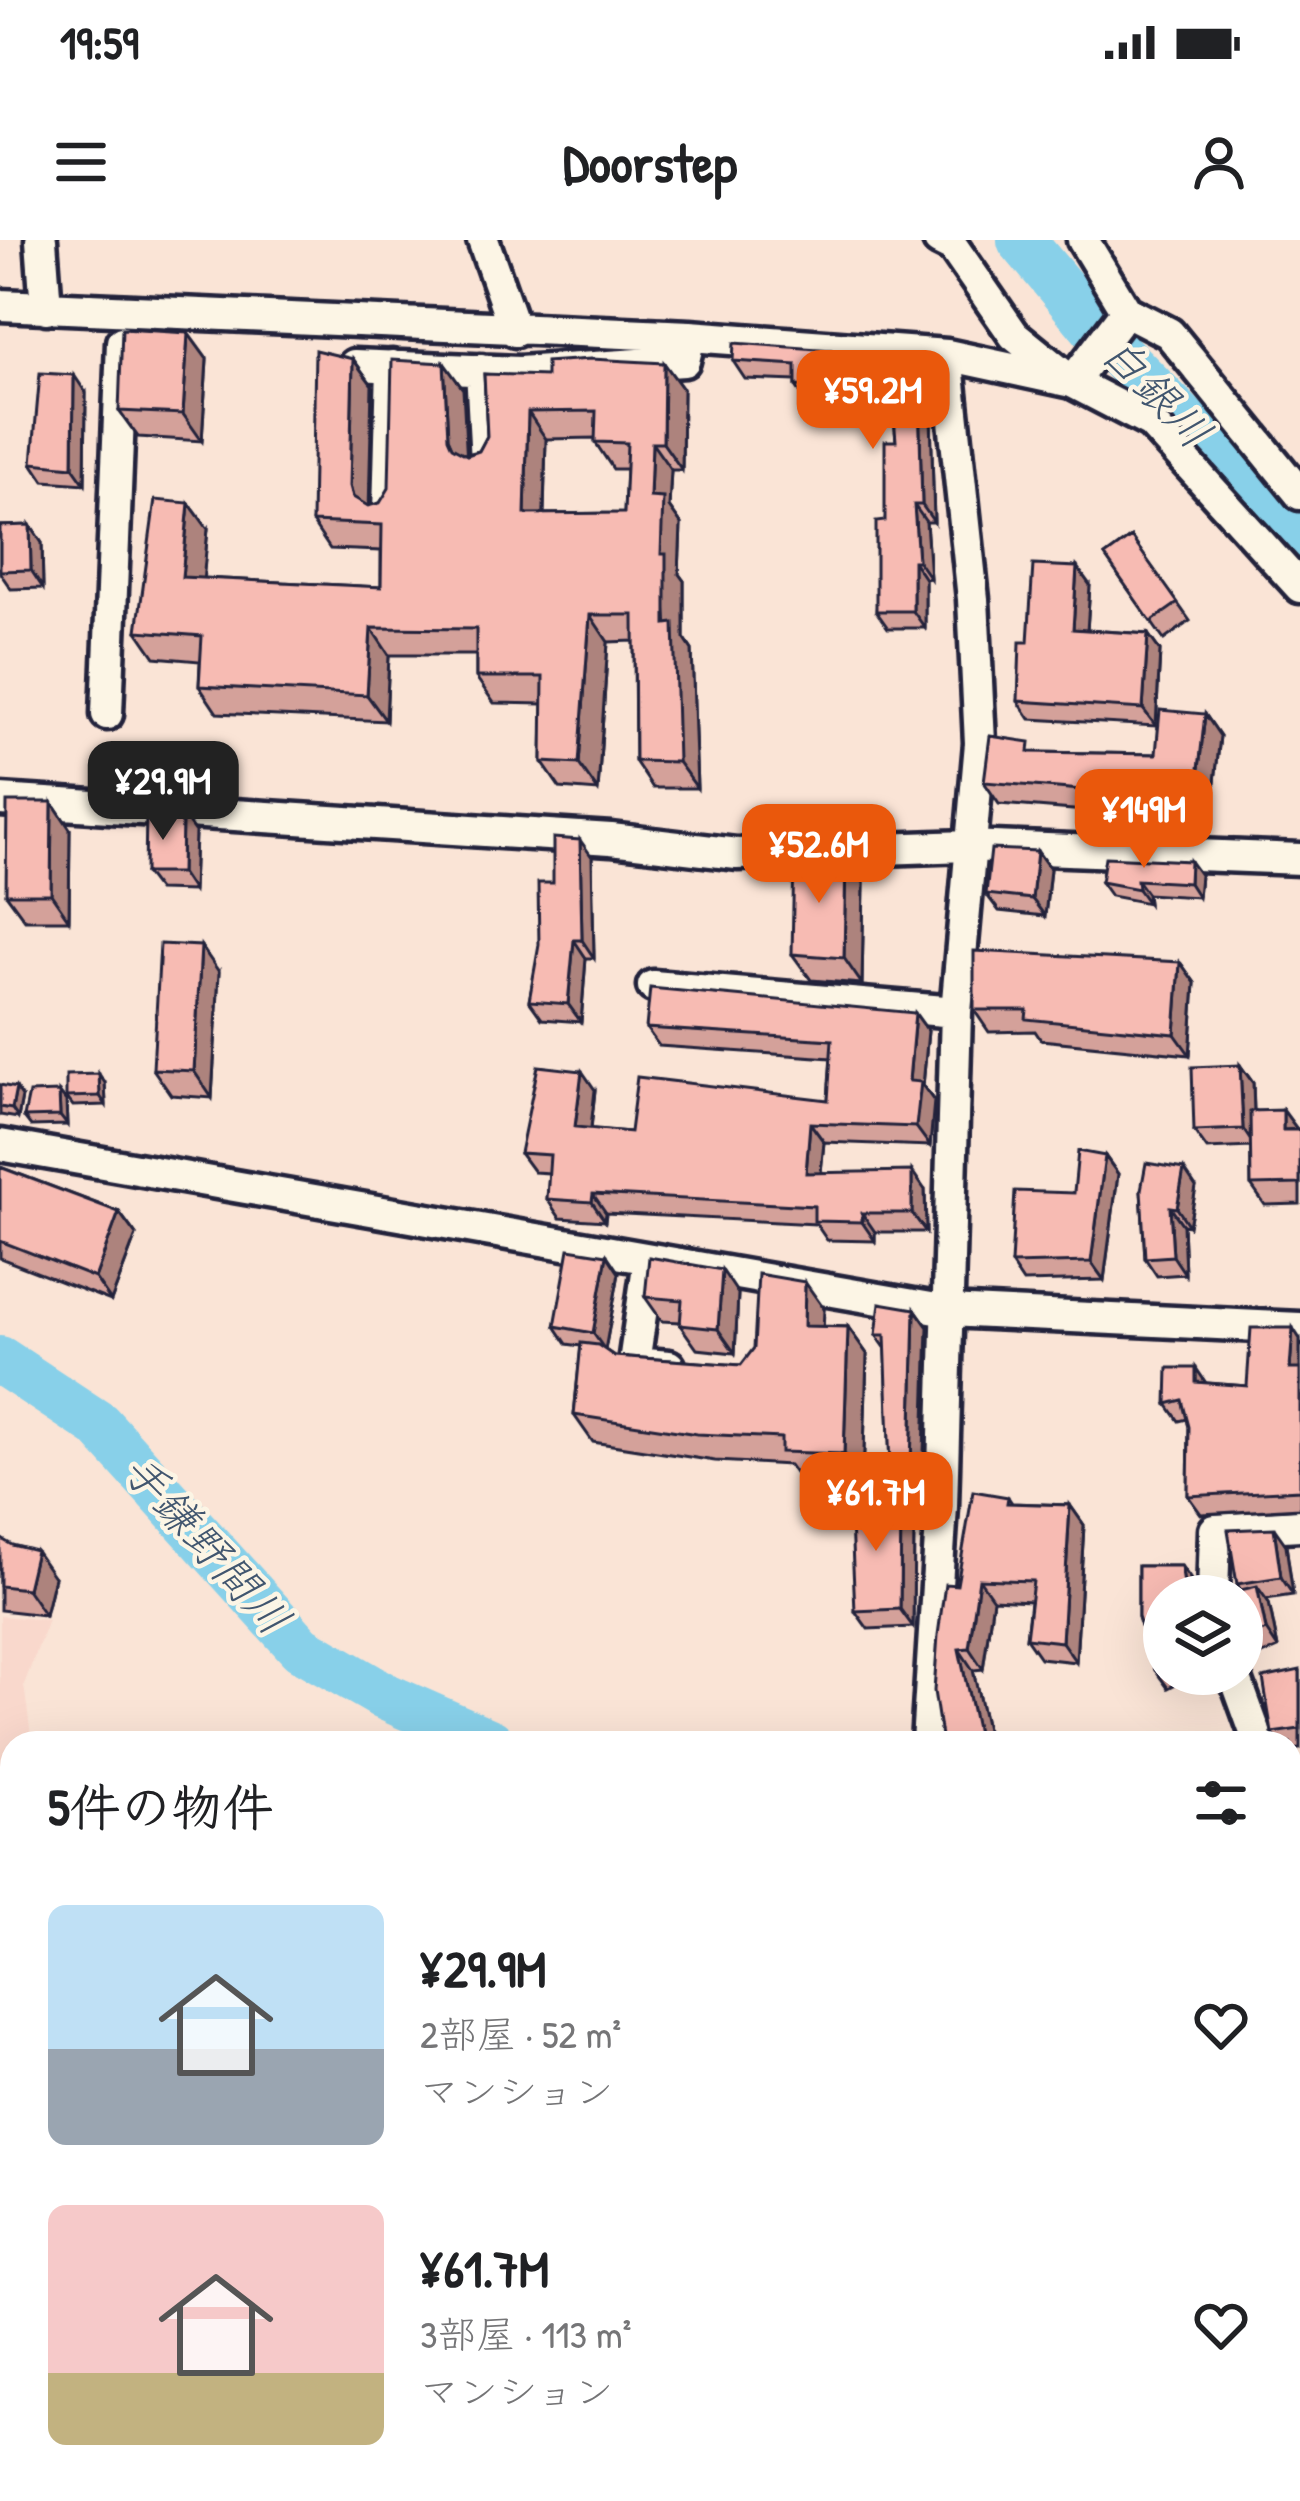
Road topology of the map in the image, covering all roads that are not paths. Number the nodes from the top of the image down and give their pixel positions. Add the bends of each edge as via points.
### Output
1 (41, 240) edge
2 (483, 240) edge
3 (939, 240) edge
4 (1083, 240) edge
5 (0, 305) edge
6 (46, 308) junction
7 (1126, 311) junction
8 (123, 312) junction
9 (424, 327) junction
10 (515, 331) junction
11 (690, 336) junction
12 (947, 355) junction
13 (354, 364) edge
14 (392, 366) junction
15 (426, 367) junction
16 (481, 370) junction
17 (1072, 382) junction
18 (486, 462) edge
19 (1300, 494) edge
20 (388, 513) edge
21 (1300, 587) edge
22 (107, 714) dead end
23 (0, 800) edge
24 (968, 846) junction
25 (1300, 859) edge
26 (653, 986) edge
27 (956, 1012) junction
28 (0, 1145) edge
29 (649, 1259) junction
30 (948, 1311) junction
31 (1300, 1328) edge
32 (694, 1368) edge
33 (1300, 1526) edge
34 (1214, 1575) edge
35 (1242, 1695) edge
36 (928, 1731) edge
37 (1255, 1731) edge

1 - 6 street
2 - 10 street
3 - 17 street via 953,247 1014,335
4 - 7 street
5 - 6 street
6 - 8 street
7 - 17 street
7 - 19 street via 1169,333
8 - 9 street
8 - 22 street
9 - 10 street
9 - 15 street
10 - 11 street
11 - 12 street
11 - 16 street via 684,361
12 - 17 street
12 - 24 street via 980,743
13 - 14 street
14 - 15 street
14 - 20 street
15 - 16 street
16 - 18 street
17 - 21 street via 1151,423
23 - 24 street via 737,854
24 - 25 street
24 - 27 street
26 - 27 street
27 - 30 street
28 - 29 street
29 - 30 street via 758,1290
29 - 32 street via 634,1363
30 - 31 street
30 - 36 street
33 - 34 street via 1215,1530
35 - 37 street

